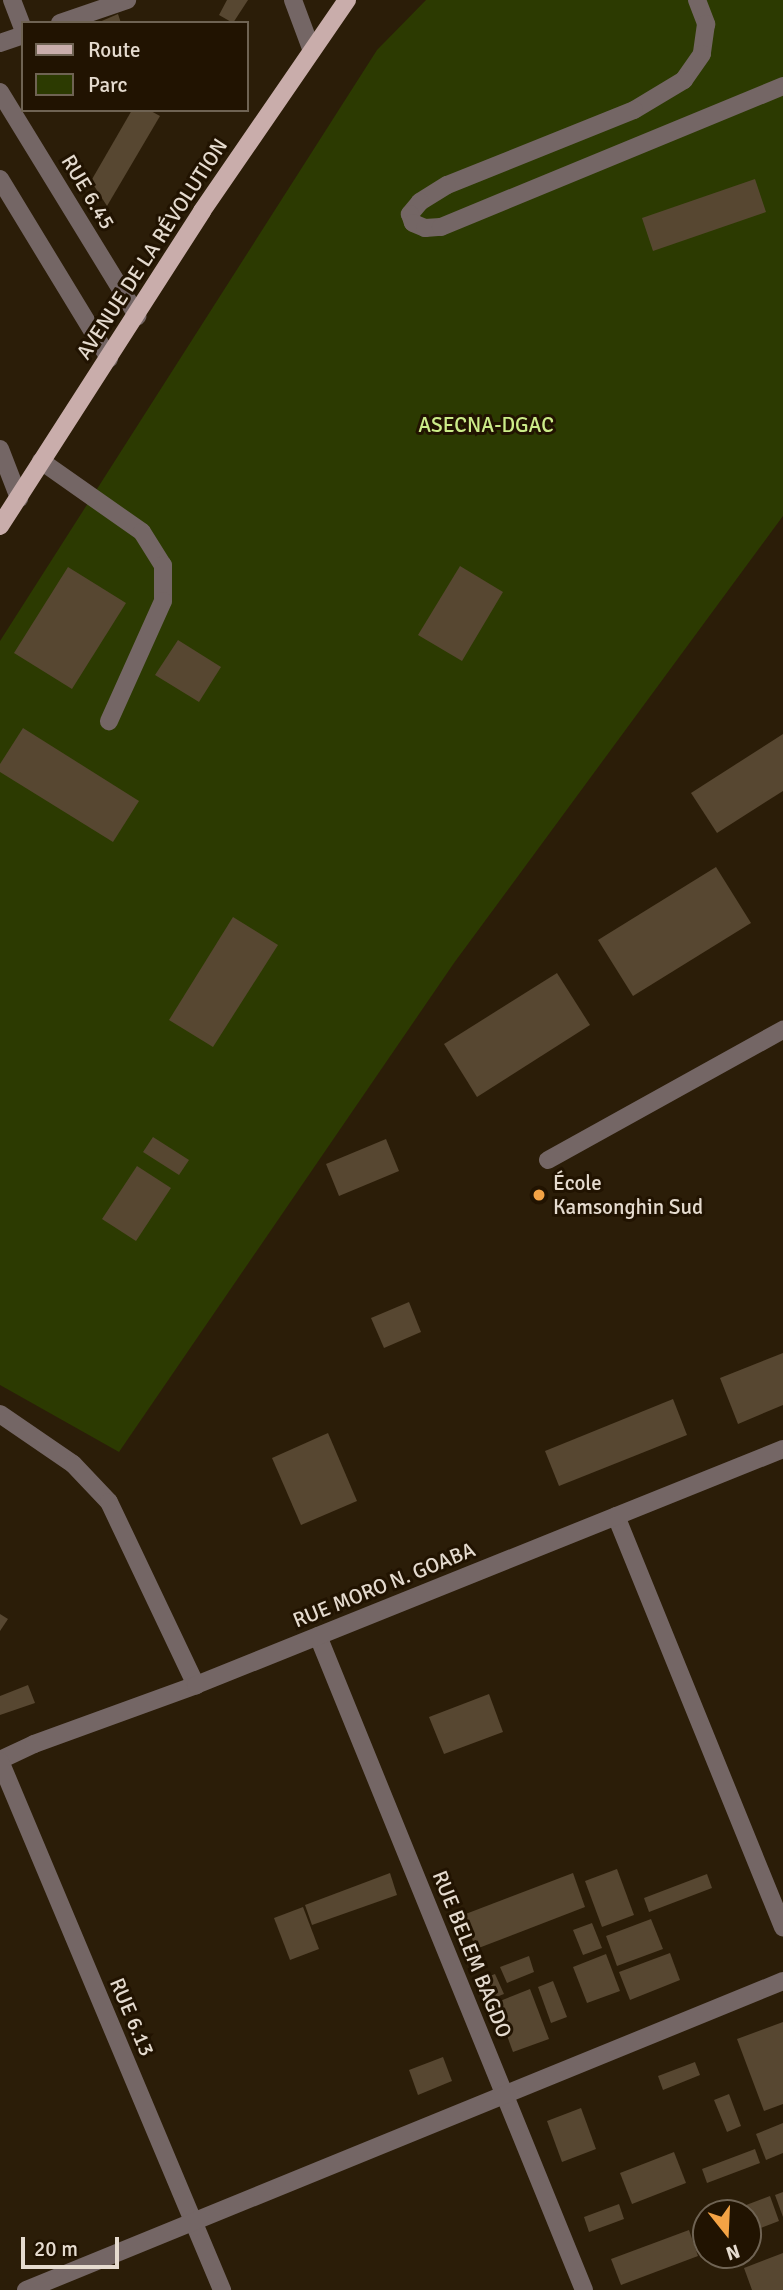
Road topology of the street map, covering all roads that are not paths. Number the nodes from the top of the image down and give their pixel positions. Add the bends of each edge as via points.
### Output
1 (12, 0) edge
2 (127, 0) edge
3 (293, 0) edge
4 (347, 0) edge
5 (697, 0) edge
6 (66, 21) edge
7 (21, 23) edge
8 (21, 36) edge
9 (0, 43) edge
10 (312, 51) junction
11 (783, 86) edge
12 (0, 92) edge
13 (0, 179) edge
14 (137, 316) junction
15 (109, 358) junction
16 (0, 449) edge
17 (41, 461) junction
18 (19, 498) junction
19 (0, 526) edge
20 (109, 721) dead end
21 (783, 1030) edge
22 (548, 1160) dead end
23 (0, 1414) edge
24 (783, 1449) edge
25 (616, 1516) junction
26 (318, 1636) junction
27 (196, 1685) junction
28 (0, 1761) edge
29 (783, 1927) edge
30 (783, 1981) edge
31 (505, 2094) junction
32 (194, 2221) junction
33 (26, 2290) edge
34 (222, 2290) edge
35 (584, 2290) edge

1 - 7 street
2 - 6 street
3 - 10 street
4 - 10 main road, AVENUE DE LA RÉVOLUTION
5 - 11 street via 706,24 702,54 684,80 634,110 447,186 420,202 410,214 413,223 441,227
8 - 9 street
10 - 14 main road, AVENUE DE LA RÉVOLUTION via 202,211
12 - 14 street, RUE 6.45
13 - 15 street
14 - 15 main road, AVENUE DE LA RÉVOLUTION
15 - 17 main road, AVENUE DE LA RÉVOLUTION
16 - 18 street
17 - 18 main road, AVENUE DE LA RÉVOLUTION
17 - 20 street via 142,532 163,565 163,601
18 - 19 main road, AVENUE DE LA RÉVOLUTION
21 - 22 street
23 - 27 street via 74,1464 109,1502
24 - 25 street, RUE MORO N. GOABA
25 - 26 street, RUE MORO N. GOABA
25 - 29 street
26 - 27 street, RUE MORO N. GOABA
26 - 31 street, RUE BELEM BAGDO
27 - 28 street, RUE MORO N. GOABA via 34,1744
28 - 32 street, RUE 6.13
30 - 31 street
31 - 32 street
31 - 35 street, RUE BELEM BAGDO
32 - 33 street
32 - 34 street, RUE 6.13

